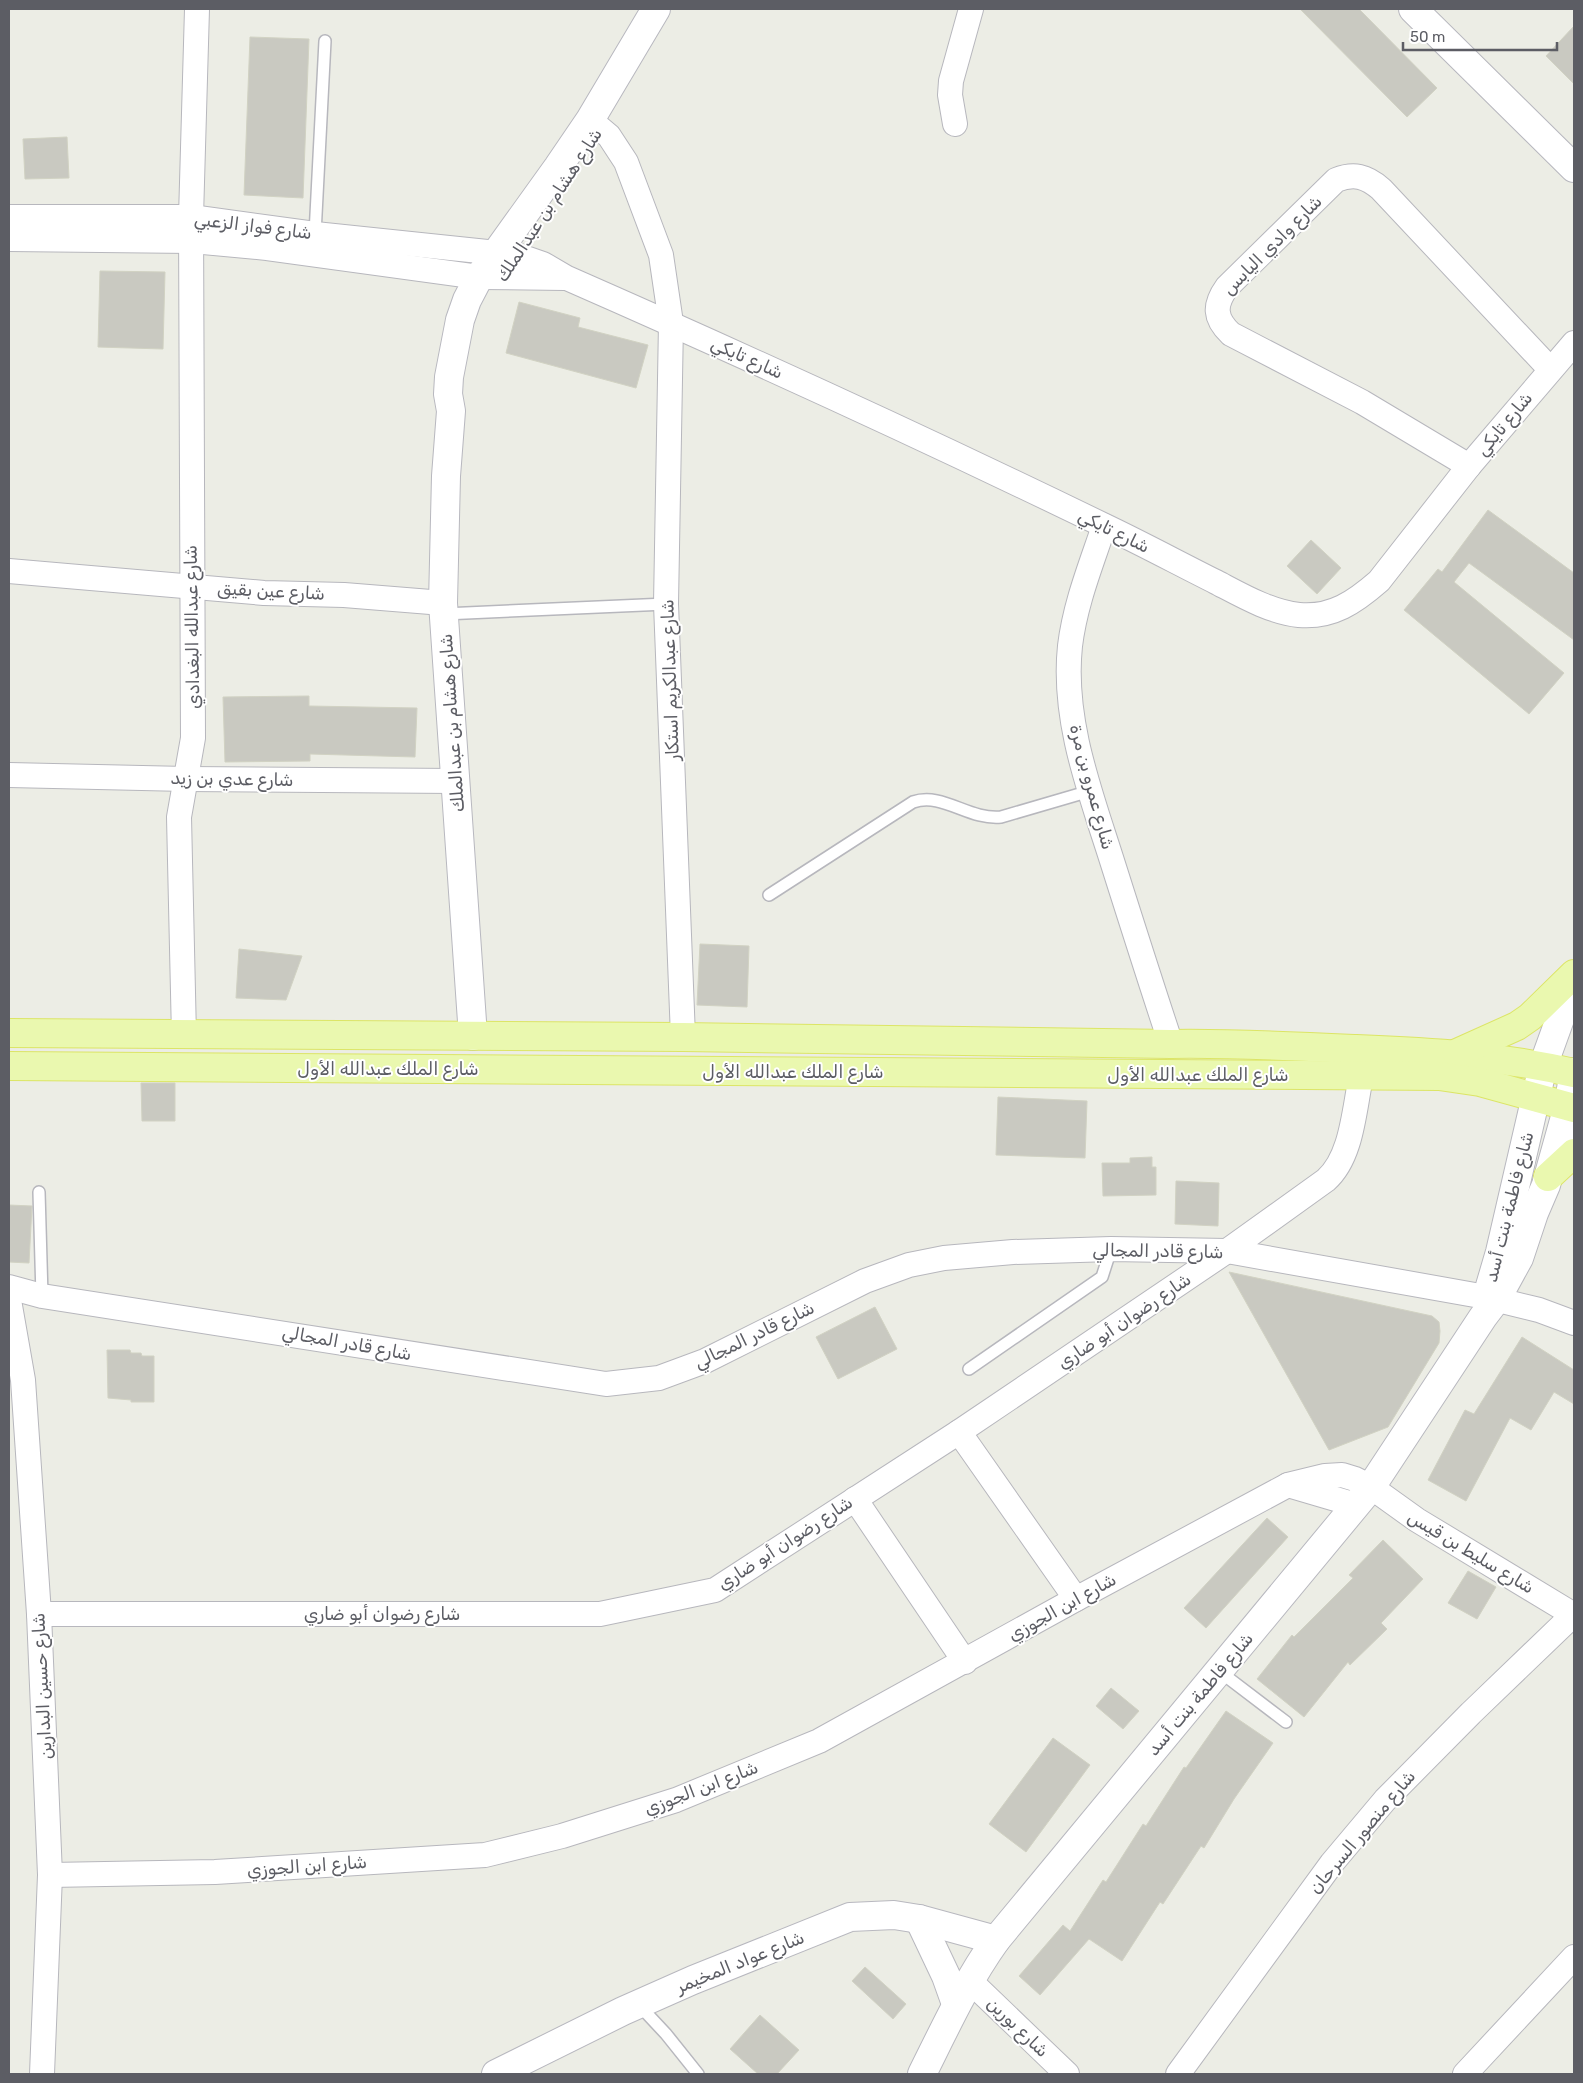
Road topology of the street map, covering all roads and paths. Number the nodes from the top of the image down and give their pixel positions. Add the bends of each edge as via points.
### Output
1 (197, 9) edge
2 (656, 9) edge
3 (670, 9) edge
4 (971, 9) edge
5 (1413, 9) edge
6 (325, 41) dead end
7 (595, 124) junction
8 (955, 124) dead end
9 (1574, 168) edge
10 (9, 217) edge
11 (191, 217) junction
12 (316, 234) junction
13 (9, 239) edge
14 (192, 241) junction
15 (498, 266) junction
16 (671, 323) junction
17 (1574, 343) edge
18 (1550, 369) junction
19 (1469, 466) junction
20 (1104, 526) junction
21 (9, 571) edge
22 (191, 587) junction
23 (666, 604) junction
24 (444, 608) junction
25 (9, 775) edge
26 (186, 779) junction
27 (456, 781) junction
28 (1090, 791) junction
29 (770, 895) dead end
30 (1574, 974) edge
31 (1574, 980) edge
32 (9, 1033) edge
33 (184, 1036) junction
34 (473, 1036) junction
35 (683, 1038) junction
36 (1170, 1044) junction
37 (1457, 1053) junction
38 (9, 1066) edge
39 (1543, 1066) junction
40 (1574, 1073) edge
41 (1361, 1077) junction
42 (1535, 1097) junction
43 (1571, 1107) edge
44 (1574, 1153) edge
45 (1548, 1177) junction
46 (39, 1192) dead end
47 (1112, 1249) junction
48 (1227, 1251) junction
49 (9, 1287) edge
50 (42, 1296) junction
51 (9, 1300) edge
52 (1489, 1305) junction
53 (1574, 1323) edge
54 (968, 1369) dead end
55 (16, 1380) edge
56 (959, 1432) junction
57 (1364, 1496) junction
58 (854, 1498) junction
59 (1076, 1599) junction
60 (39, 1614) junction
61 (1574, 1614) edge
62 (965, 1662) junction
63 (1219, 1671) junction
64 (1286, 1722) dead end
65 (50, 1875) junction
66 (919, 1919) junction
67 (996, 1940) junction
68 (1574, 1957) edge
69 (970, 1980) junction
70 (638, 2004) junction
71 (956, 2004) junction
72 (42, 2074) edge
73 (496, 2074) edge
74 (698, 2074) edge
75 (922, 2074) edge
76 (1067, 2074) edge
77 (1178, 2074) edge
78 (1465, 2074) edge

1 - 11 street, شارع عبدالله البغدادي
2 - 7 street, شارع هشام بن عبدالملك
3 - 7 street, شارع هشام بن عبدالملك
4 - 8 street via 951,81
5 - 9 street
6 - 12 lane
7 - 15 street, شارع هشام بن عبدالملك via 558,167
7 - 16 street, شارع عبدالكريم استكار via 617,146 626,162 661,256
10 - 11 street, شارع فواز الزعبي
11 - 12 street, شارع فواز الزعبي
11 - 14 street, شارع عبدالله البغدادي
12 - 15 street, شارع فواز الزعبي
13 - 14 street, شارع فواز الزعبي
14 - 15 street, شارع فواز الزعبي
14 - 22 street, شارع عبدالله البغدادي
15 - 16 street, شارع تايكي via 567,278
15 - 24 street, شارع هشام بن عبدالملك via 468,300 460,320 449,377 451,411 446,476
16 - 20 street, شارع تايكي
16 - 23 street, شارع عبدالكريم استكار
17 - 18 street, شارع تايكي
18 - 19 street, شارع تايكي
18 - 19 street, شارع وادي اليابس via 1381,189 1371,180 1358,176 1336,180 1227,287 1217,308 1218,318 1231,334 1362,402
19 - 20 street, شارع تايكي via 1379,581 1337,610 1319,615 1297,615 1259,603
20 - 28 street, شارع عمرو بن مرة via 1074,617 1070,648 1072,710
21 - 22 street, شارع عين بقيق
22 - 24 street, شارع عين بقيق via 344,595
22 - 26 street, شارع عبدالله البغدادي via 193,738
23 - 24 lane
23 - 35 street, شارع عبدالكريم استكار
24 - 27 street, شارع هشام بن عبدالملك
25 - 26 street, شارع عدي بن زيد
26 - 27 street, شارع عدي بن زيد
26 - 33 street, شارع عبدالله البغدادي via 179,817
27 - 34 street, شارع هشام بن عبدالملك
28 - 29 lane via 988,818 930,798 913,802
28 - 36 street, شارع عمرو بن مرة
30 - 37 main road via 1518,1026
31 - 39 street, شارع فاطمة بنت أسد
32 - 33 main road, شارع الملك عبدالله الأول
33 - 34 main road, شارع الملك عبدالله الأول
34 - 35 main road, شارع الملك عبدالله الأول
35 - 36 main road, شارع الملك عبدالله الأول
36 - 37 main road, شارع الملك عبدالله الأول via 1231,1043
37 - 39 main road, شارع الملك عبدالله الأول
38 - 41 main road, شارع الملك عبدالله الأول
39 - 40 main road, شارع الملك عبدالله الأول
39 - 42 street, شارع فاطمة بنت أسد
40 - 43 street, شارع فاطمة بنت أسد
41 - 42 main road, شارع الملك عبدالله الأول via 1439,1076 1480,1082
41 - 48 street, شارع رضوان أبو ضاري via 1345,1151 1334,1173
42 - 43 main road, شارع الملك عبدالله الأول
42 - 52 street, شارع فاطمة بنت أسد
43 - 45 street, شارع فاطمة بنت أسد
44 - 45 main road
45 - 52 street, شارع فاطمة بنت أسد via 1518,1258
46 - 50 lane
47 - 48 street, شارع قادر المجالي
47 - 50 street, شارع قادر المجالي via 1013,1252 944,1258 909,1265 865,1280 706,1361 659,1378 606,1384
47 - 54 lane via 1102,1277
48 - 52 street, شارع قادر المجالي
48 - 56 street, شارع رضوان أبو ضاري
49 - 50 street, شارع قادر المجالي
51 - 55 street, شارع حسين البدارين
52 - 53 street, شارع قادر المجالي via 1539,1310
52 - 57 street, شارع فاطمة بنت أسد
55 - 60 street, شارع حسين البدارين
56 - 58 street, شارع رضوان أبو ضاري
56 - 59 street
57 - 59 street, شارع ابن الجوزي via 1288,1484
57 - 61 street, شارع سليط بن قيس via 1417,1520
57 - 63 street, شارع فاطمة بنت أسد
58 - 60 street, شارع رضوان أبو ضاري via 715,1590 600,1614
58 - 62 street
59 - 62 street, شارع ابن الجوزي
60 - 65 street, شارع حسين البدارين
61 - 77 street, شارع منصور السرحان via 1385,1800 1332,1862
62 - 65 street, شارع ابن الجوزي via 819,1741 676,1800 562,1836 485,1855 215,1872
63 - 64 lane
63 - 67 street, شارع فاطمة بنت أسد
65 - 72 street, شارع حسين البدارين
66 - 67 street, شارع عواد المخيمر
66 - 70 street, شارع عواد المخيمر via 894,1914 850,1917
66 - 71 street
67 - 69 street, شارع فاطمة بنت أسد
68 - 78 street
69 - 71 street, شارع فاطمة بنت أسد
69 - 76 street, شارع بورين
70 - 73 street, شارع عواد المخيمر
70 - 74 lane
71 - 75 street, شارع فاطمة بنت أسد

